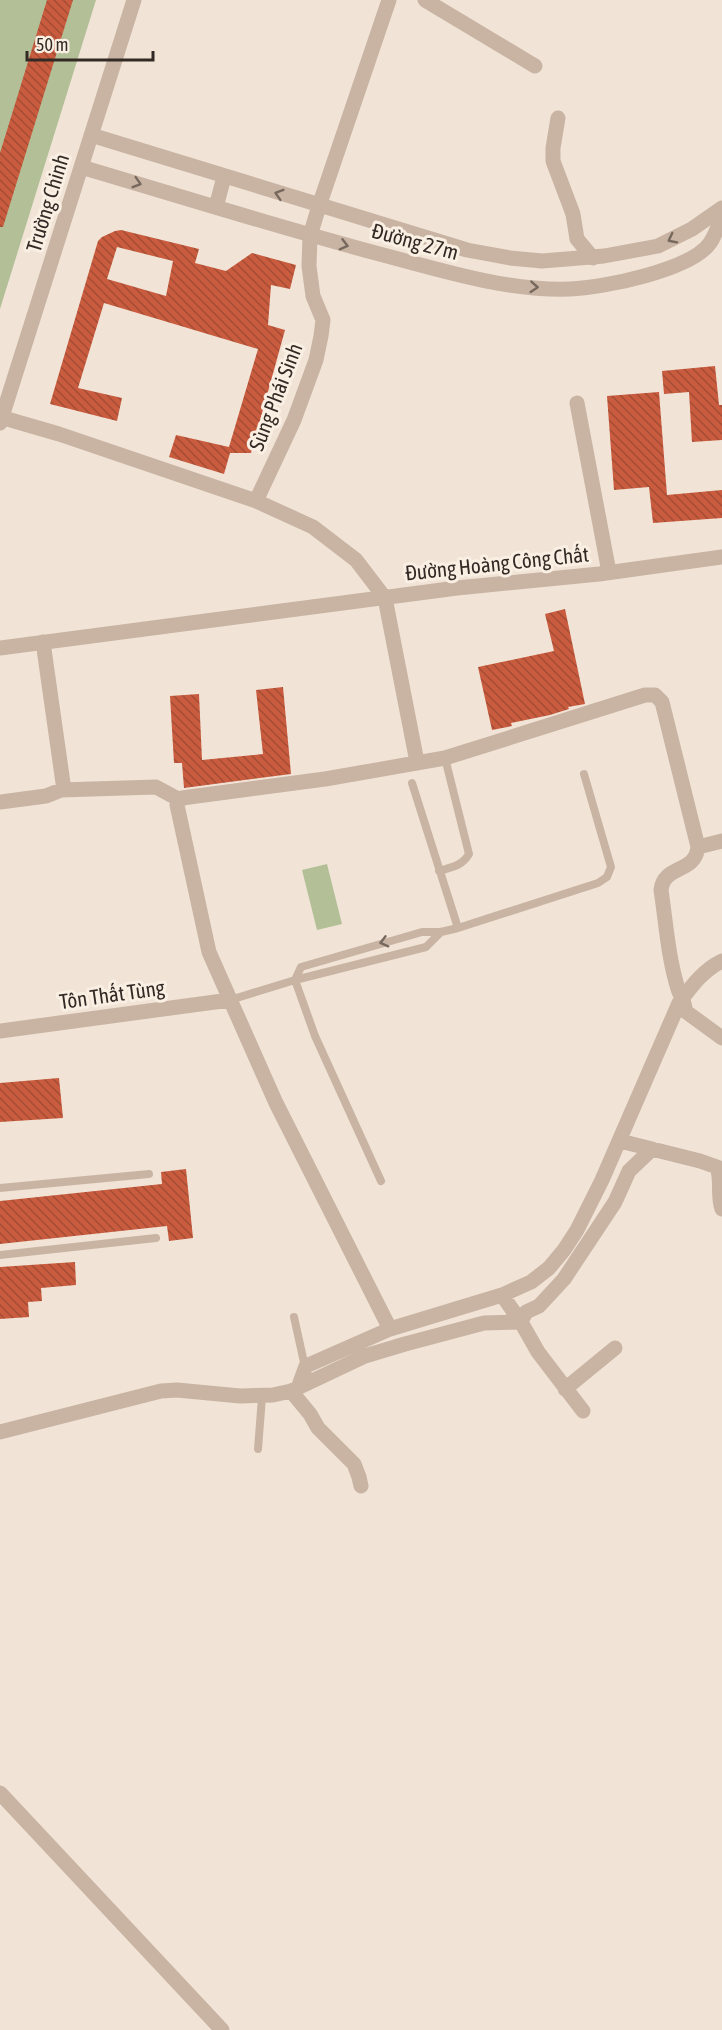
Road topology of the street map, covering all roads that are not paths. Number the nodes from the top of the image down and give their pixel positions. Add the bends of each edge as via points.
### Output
1 (134, 0) edge
2 (389, 0) edge
3 (425, 0) edge
4 (535, 66) dead end
5 (558, 118) dead end
6 (91, 135) junction
7 (81, 167) junction
8 (224, 177) junction
9 (319, 206) junction
10 (216, 207) junction
11 (722, 208) edge
12 (722, 218) edge
13 (310, 236) junction
14 (593, 258) junction
15 (577, 403) dead end
16 (1, 419) edge
17 (256, 501) junction
18 (722, 557) edge
19 (609, 573) junction
20 (385, 598) junction
21 (43, 642) junction
22 (0, 648) edge
23 (445, 758) junction
24 (417, 762) junction
25 (584, 774) dead end
26 (412, 783) dead end
27 (64, 790) junction
28 (180, 800) junction
29 (0, 802) edge
30 (722, 841) edge
31 (698, 847) junction
32 (439, 871) junction
33 (458, 928) junction
34 (441, 932) junction
35 (722, 962) edge
36 (295, 980) junction
37 (682, 999) junction
38 (230, 1000) junction
39 (0, 1031) edge
40 (722, 1038) edge
41 (620, 1141) junction
42 (652, 1149) junction
43 (149, 1174) dead end
44 (381, 1181) dead end
45 (0, 1188) edge
46 (722, 1209) edge
47 (156, 1238) dead end
48 (0, 1255) edge
49 (502, 1295) junction
50 (294, 1317) dead end
51 (520, 1322) junction
52 (390, 1329) junction
53 (615, 1348) dead end
54 (305, 1367) junction
55 (565, 1389) junction
56 (294, 1390) junction
57 (262, 1397) junction
58 (583, 1411) dead end
59 (0, 1432) edge
60 (258, 1449) dead end
61 (361, 1486) dead end
62 (0, 1794) edge
63 (222, 2030) edge

1 - 6 street, Trường Chinh
2 - 9 street
3 - 4 street
5 - 14 street via 553,161 573,214 577,239
6 - 7 street, Trường Chinh
6 - 8 street, Đường 27m
7 -> 10 street, Đường 27m
7 - 16 street, Trường Chinh
9 -> 8 street, Đường 27m
8 - 10 street
9 - 13 street, Sùng Phái Sinh
9 - 14 street, Đường 27m via 467,250 542,261
10 - 13 street, Đường 27m
11 -> 14 street, Đường 27m via 658,246
13 -> 12 street, Đường 27m via 481,281 570,289 618,283 684,263 710,244
13 - 17 street, Sùng Phái Sinh via 309,266 322,321 321,336 294,420
15 - 19 street
16 - 17 street, Đường Hoàng Công Chất via 59,434
17 - 20 street, Đường Hoàng Công Chất via 313,527 356,560
18 - 19 street, Đường Hoàng Công Chất
19 - 20 street, Đường Hoàng Công Chất
20 - 21 street
20 - 24 street
21 - 22 street
21 - 27 street
23 - 24 street
23 - 31 street via 655,695 662,702
23 - 32 lane via 469,854 459,865
24 - 28 street
25 - 33 lane via 611,867 607,877
26 - 32 lane
27 - 28 street via 156,787
27 - 29 street
28 - 38 street via 177,805 209,952
30 - 31 street
31 - 37 street via 692,862 662,881 668,942
32 - 33 lane
33 - 34 lane
34 - 36 lane via 426,947
34 -> 36 lane via 422,932 320,960 301,967
35 - 37 street via 713,965 688,988
36 - 38 lane
36 - 44 lane via 315,1036
37 - 40 street via 685,1011
37 - 41 street
38 - 39 street, Tôn Thất Tùng
38 - 52 street via 276,1102
41 - 42 street
41 - 49 street via 564,1250 531,1282
42 - 46 street via 717,1167 722,1176
42 - 51 street via 629,1171 615,1202 564,1280 539,1306 526,1312
43 - 45 lane
47 - 48 lane
49 - 51 street
49 - 52 street
50 - 54 lane
51 - 55 street
51 - 56 street via 484,1323 393,1347
52 - 54 street
53 - 55 street
54 - 56 street
55 - 58 street
56 - 57 street
56 - 61 street via 318,1428 354,1464
57 - 59 street via 160,1391
57 - 60 lane
62 - 63 street

